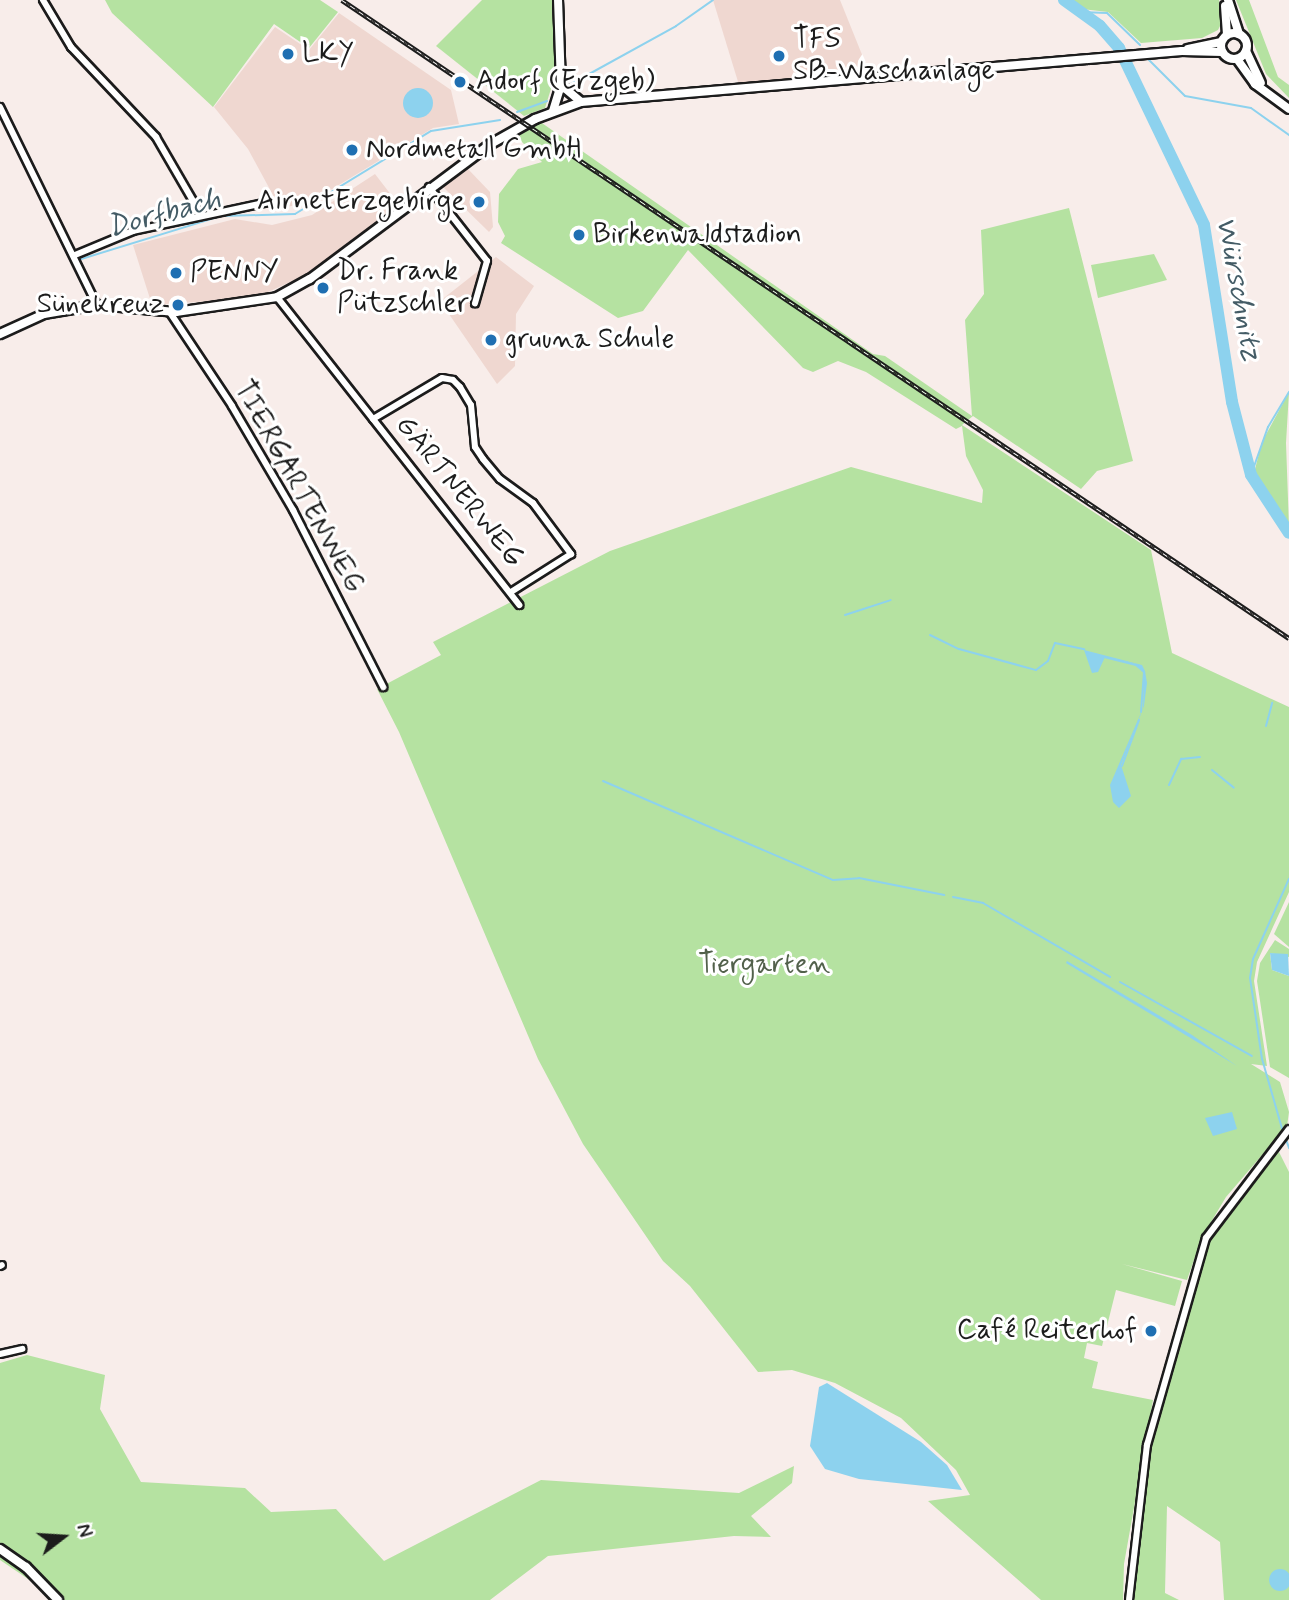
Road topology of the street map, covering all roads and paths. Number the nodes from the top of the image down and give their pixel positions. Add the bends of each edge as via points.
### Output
1 (43, 0) edge
2 (558, 0) edge
3 (1226, 0) edge
4 (1227, 34) junction
5 (1239, 34) junction
6 (1221, 47) junction
7 (1246, 51) junction
8 (1237, 59) junction
9 (561, 85) junction
10 (1265, 92) junction
11 (581, 102) junction
12 (0, 107) edge
13 (1289, 109) edge
14 (553, 111) junction
15 (429, 187) junction
16 (268, 202) dead end
17 (200, 213) junction
18 (75, 255) junction
19 (277, 297) junction
20 (475, 303) dead end
21 (97, 305) junction
22 (169, 311) junction
23 (0, 334) edge
24 (373, 419) junction
25 (511, 592) junction
26 (519, 605) dead end
27 (383, 687) dead end
28 (1285, 1133) edge
29 (22, 1349) dead end
30 (0, 1354) edge
31 (0, 1549) edge
32 (58, 1600) edge
33 (1129, 1600) edge

1 - 17 street via 71,47 156,137
2 - 9 street
3 - 4 street
3 - 5 street
4 - 5 street
4 - 6 street
5 - 7 street via 1246,41
6 - 8 street
6 - 11 street
7 - 8 street
7 - 10 street
8 - 10 street
9 - 11 street
9 - 14 street
10 - 13 street
11 - 14 street
12 - 18 street
14 - 15 street via 508,134
15 - 19 street via 333,263
15 - 20 street via 487,261
16 - 17 street
17 - 18 street via 133,231
18 - 21 street
19 - 22 street via 215,309
19 - 24 street, GÄRTNERWEG
21 - 22 street
21 - 23 street via 44,314
22 - 27 street, TIERGARTENWEG via 293,510
24 - 25 street, GÄRTNERWEG
24 - 25 street, GÄRTNERWEG via 442,378 460,387 471,405 475,447 500,479 533,503 571,554
25 - 26 street, GÄRTNERWEG
28 - 33 street via 1206,1238 1147,1445
29 - 30 street
31 - 32 street via 26,1567

